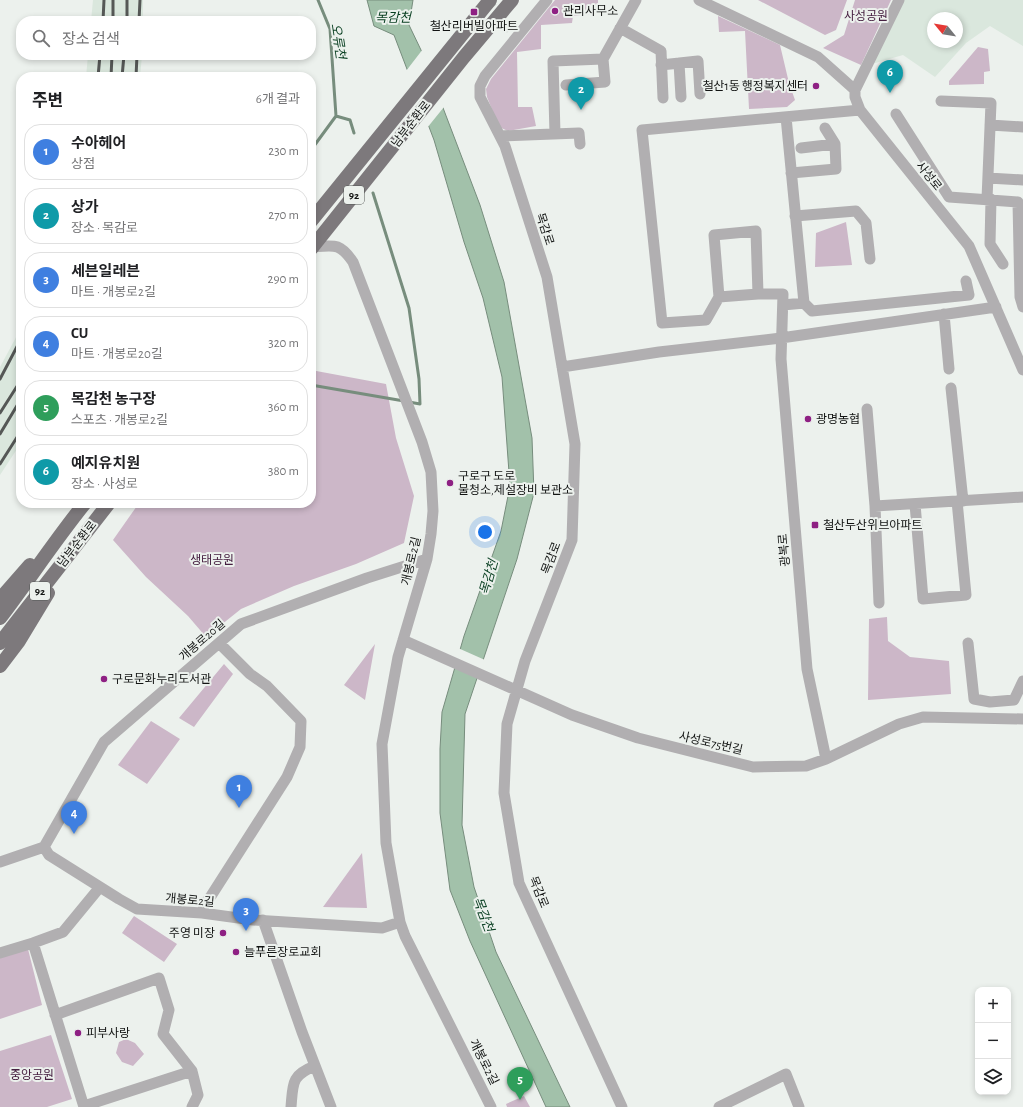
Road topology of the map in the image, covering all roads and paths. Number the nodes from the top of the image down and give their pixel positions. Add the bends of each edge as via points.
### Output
1 (490, 0) edge
2 (512, 0) edge
3 (547, 0) edge
4 (636, 0) edge
5 (699, 0) edge
6 (899, 0) edge
7 (620, 28) junction
8 (603, 59) junction
9 (679, 63) junction
10 (661, 65) junction
11 (566, 85) dead end
12 (855, 90) junction
13 (700, 94) dead end
14 (681, 97) dead end
15 (662, 98) dead end
16 (941, 101) dead end
17 (860, 110) junction
18 (896, 114) dead end
19 (786, 117) junction
20 (990, 126) junction
21 (1023, 127) edge
22 (825, 128) dead end
23 (555, 134) junction
24 (500, 136) junction
25 (580, 144) dead end
26 (835, 144) junction
27 (801, 148) dead end
28 (791, 173) junction
29 (988, 178) junction
30 (1023, 180) edge
31 (989, 199) junction
32 (316, 215) edge
33 (795, 216) junction
34 (316, 243) edge
35 (316, 248) edge
36 (870, 260) dead end
37 (1003, 264) dead end
38 (966, 281) dead end
39 (758, 294) junction
40 (719, 297) junction
41 (804, 303) junction
42 (783, 305) junction
43 (1023, 306) edge
44 (996, 307) junction
45 (944, 314) junction
46 (781, 338) junction
47 (562, 367) junction
48 (949, 369) dead end
49 (1023, 370) edge
50 (951, 388) dead end
51 (867, 409) dead end
52 (1023, 497) edge
53 (960, 501) junction
54 (915, 504) junction
55 (875, 506) junction
56 (80, 508) edge
57 (105, 508) edge
58 (61, 532) junction
59 (80, 540) junction
60 (427, 559) junction
61 (0, 598) edge
62 (879, 603) dead end
63 (0, 618) edge
64 (404, 640) junction
65 (0, 642) edge
66 (219, 643) junction
67 (968, 643) dead end
68 (0, 666) edge
69 (1023, 681) edge
70 (512, 687) junction
71 (1023, 719) edge
72 (826, 759) junction
73 (44, 847) junction
74 (0, 862) edge
75 (100, 887) junction
76 (202, 913) junction
77 (263, 920) junction
78 (400, 922) junction
79 (33, 943) junction
80 (0, 953) edge
81 (55, 1015) junction
82 (315, 1066) junction
83 (192, 1071) junction
84 (84, 1107) edge
85 (192, 1107) edge
86 (291, 1107) edge
87 (331, 1107) edge
88 (491, 1107) edge
89 (622, 1107) edge
90 (719, 1107) edge
91 (798, 1107) edge

1 - 32 main road, 남부순환로 / 92
2 - 34 main road, 남부순환로 / 92
3 - 24 street, 목감로 via 515,33 480,86 480,97
4 - 7 street
5 - 12 street via 818,57
6 - 12 street
7 - 8 street
7 - 10 street via 661,51
8 - 11 street via 605,82
8 - 23 street via 553,61
9 - 10 street
9 - 13 street via 698,61
9 - 14 street
10 - 15 street
12 - 17 street, 사성로
16 - 20 street via 991,103
17 - 19 street
17 - 44 street, 사성로 via 969,246
18 - 31 street via 949,197
19 - 28 street
19 - 40 street via 642,130 662,324 706,320
20 - 21 street
20 - 29 street
22 - 26 street
23 - 24 street
23 - 25 street via 579,133
24 - 47 street, 목감로 via 547,277
26 - 27 street
26 - 28 street via 836,169
28 - 33 street
29 - 30 street
29 - 31 street
31 - 37 street via 990,244
31 - 43 street via 1018,202 1020,297
33 - 36 street via 856,211 866,223
33 - 41 street
35 - 60 street, 개봉로2길 via 338,246 353,262 422,442 431,472 433,511
38 - 41 street via 969,295 812,311
39 - 40 street
39 - 40 street via 756,231 714,235
39 - 42 street via 783,294
41 - 42 street
42 - 46 street, 광복로
44 - 45 street
44 - 49 street, 사성로
45 - 46 street
45 - 48 street
46 - 47 street via 659,352
46 - 72 street, 광복로 via 807,669
47 - 70 street, 목감로 via 575,444 572,540 526,661
50 - 53 street
51 - 55 street
52 - 53 street
53 - 54 street
53 - 54 street via 966,595 924,599
54 - 55 street
55 - 62 street
56 - 58 main road, 남부순환로 / 92
57 - 59 main road, 남부순환로 / 92
58 - 61 main road
58 - 63 main road, 남부순환로 / 92
59 - 65 main road, 남부순환로 / 92
59 - 68 main road via 19,641
60 - 64 street, 개봉로2길
60 - 66 street, 개봉로20길 via 241,624
64 - 70 street, 사성로75번길
64 - 78 street, 개봉로2길 via 398,657 382,744 386,843
66 - 73 street, 개봉로20길 via 104,742
66 - 76 street via 301,721 300,747 286,777 205,903
67 - 69 street via 974,699 990,702 1014,700
70 - 72 street, 사성로75번길 via 572,715 638,738 754,766 806,766
70 - 89 street, 목감로 via 507,724 504,793 519,883
71 - 72 street, 사성로75번길 via 923,717 899,724
73 - 74 street
73 - 75 street, 개봉로2길 via 49,855
75 - 76 street, 개봉로2길 via 137,909
75 - 79 street via 63,932
76 - 77 street, 개봉로2길
77 - 78 street, 개봉로2길 via 382,928
77 - 82 street
78 - 88 street, 개봉로2길
79 - 80 street
79 - 81 street
81 - 83 street via 159,978 169,1010 163,1034
81 - 84 street
82 - 86 street via 304,1070 294,1081
82 - 87 street
83 - 84 street
83 - 85 street via 198,1095
90 - 91 street via 786,1074

